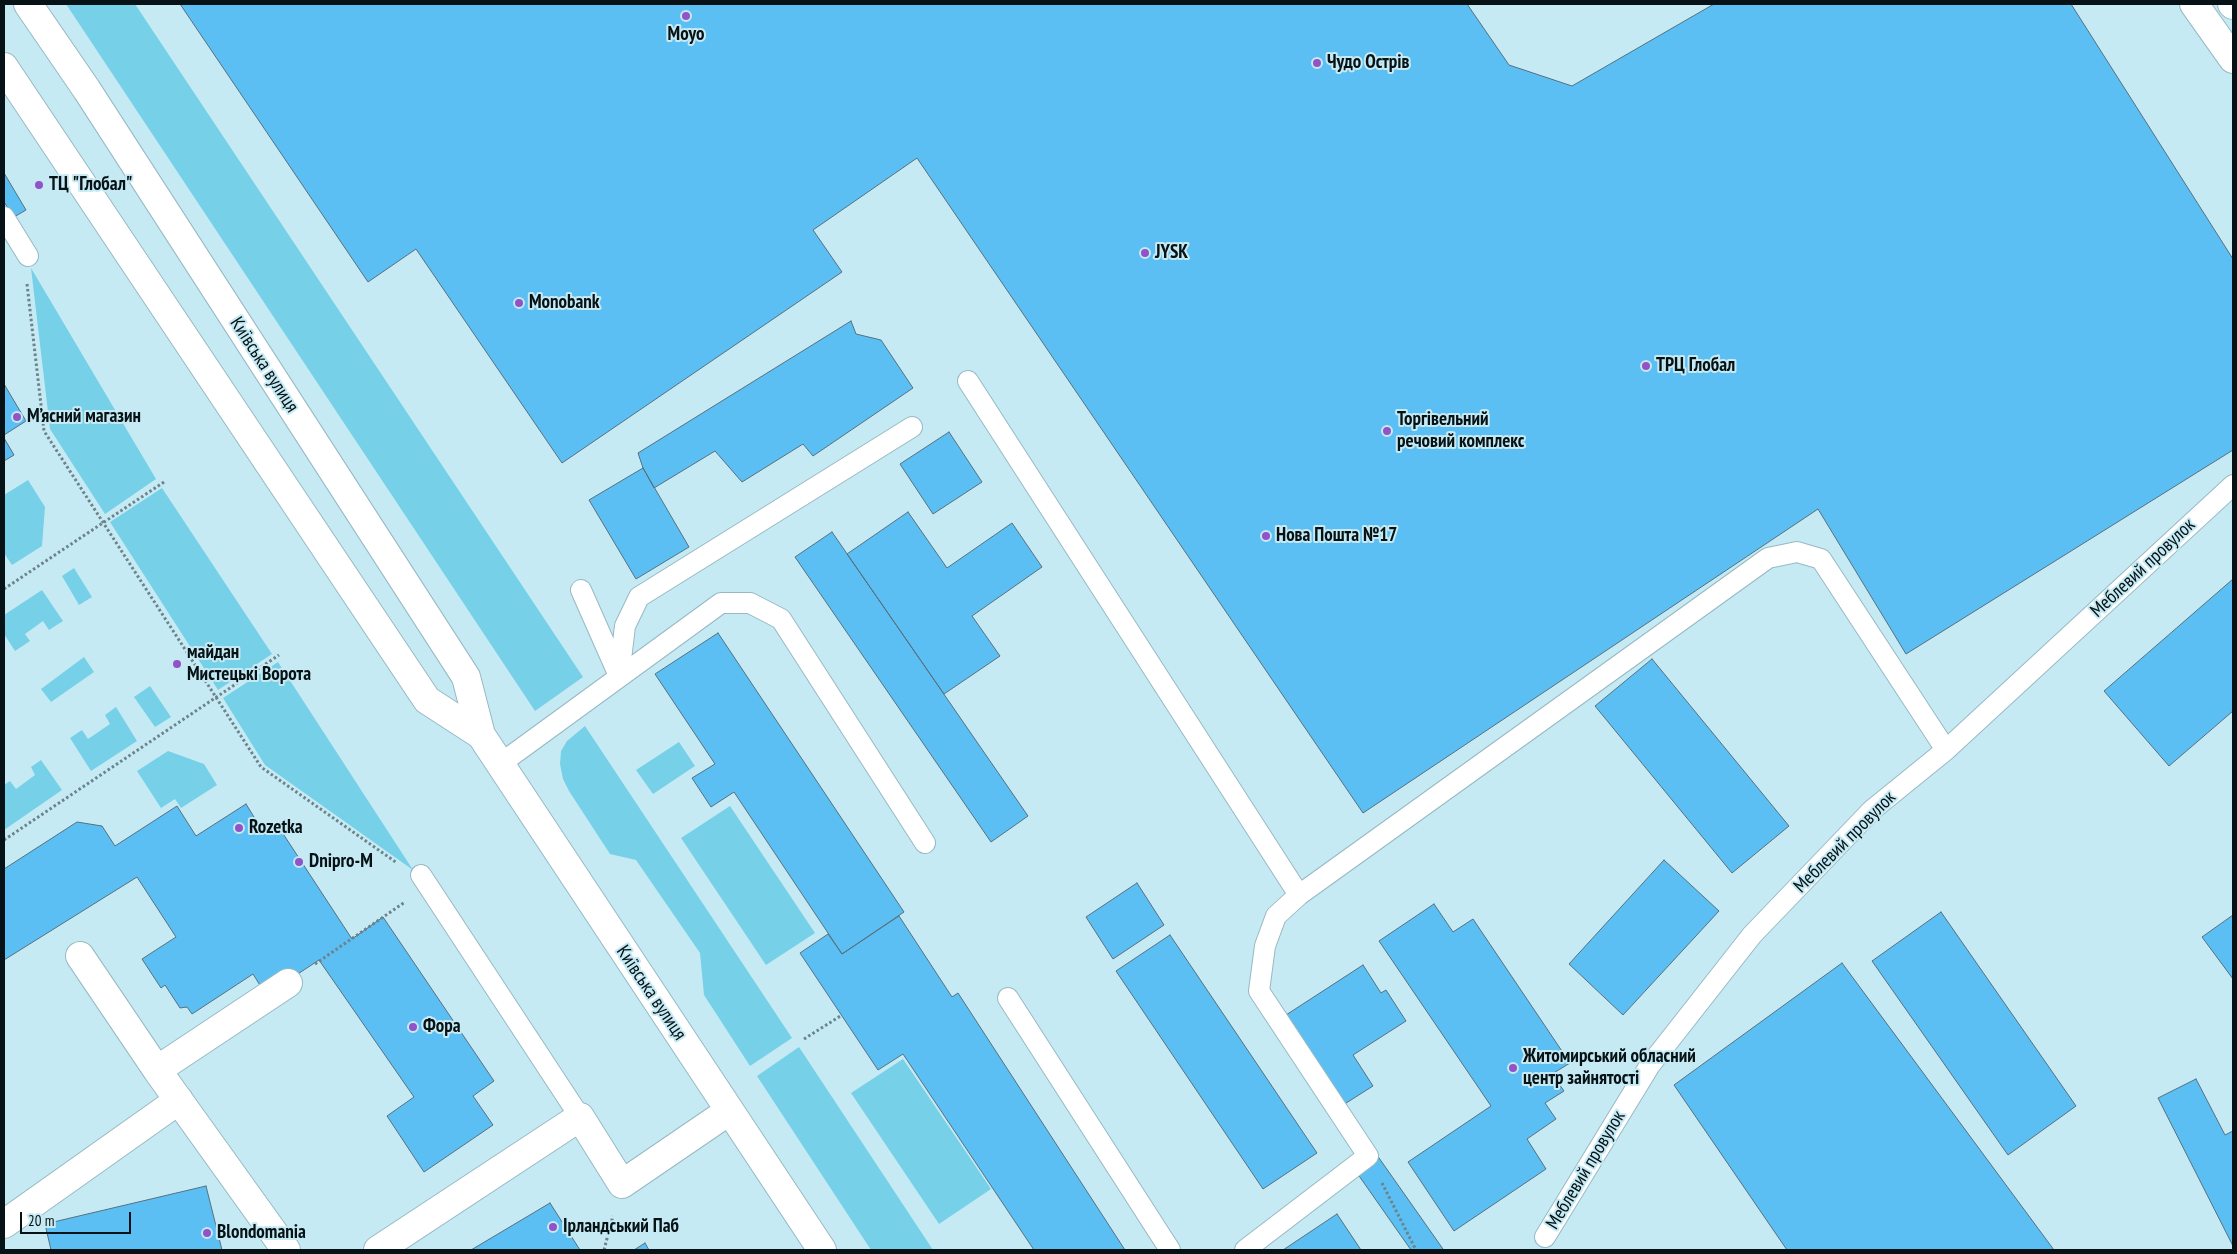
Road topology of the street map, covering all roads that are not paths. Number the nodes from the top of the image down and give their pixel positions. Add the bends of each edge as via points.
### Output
1 (28, 4) edge
2 (2194, 4) edge
3 (2233, 60) edge
4 (4, 67) edge
5 (4, 217) edge
6 (25, 251) road end
7 (968, 381) dead end
8 (912, 427) dead end
9 (2233, 485) edge
10 (581, 590) dead end
11 (618, 676) junction
12 (481, 735) junction
13 (1946, 750) junction
14 (500, 764) junction
15 (925, 843) dead end
16 (425, 880) road end
17 (1299, 895) junction
18 (80, 956) dead end
19 (288, 983) road end
20 (1008, 998) dead end
21 (157, 1070) junction
22 (179, 1100) junction
23 (729, 1111) junction
24 (580, 1117) junction
25 (4, 1224) edge
26 (1545, 1237) dead end
27 (286, 1250) edge
28 (378, 1250) edge
29 (822, 1250) edge
30 (1170, 1250) edge
31 (1244, 1250) edge

1 - 12 main road, Київська вулиця via 87,90 466,677
2 - 3 main road
4 - 12 main road, Київська вулиця via 427,700
5 - 6 lane
7 - 17 lane
8 - 11 lane via 639,597 625,626
9 - 13 lane, Меблевий провулок
10 - 11 lane
11 - 14 lane
11 - 15 lane via 641,663 721,603 750,603 780,620
12 - 14 main road, Київська вулиця
13 - 17 lane via 1821,560 1797,552 1768,558
13 - 26 lane, Меблевий провулок via 1872,810 1752,935 1650,1065
14 - 23 main road, Київська вулиця
16 - 24 lane
17 - 31 lane via 1276,916 1265,946 1259,991 1368,1156
18 - 21 main road
19 - 21 main road
20 - 30 lane
21 - 22 main road
22 - 25 main road
22 - 27 main road
23 - 24 main road via 622,1184
23 - 29 main road, Київська вулиця
24 - 28 main road

